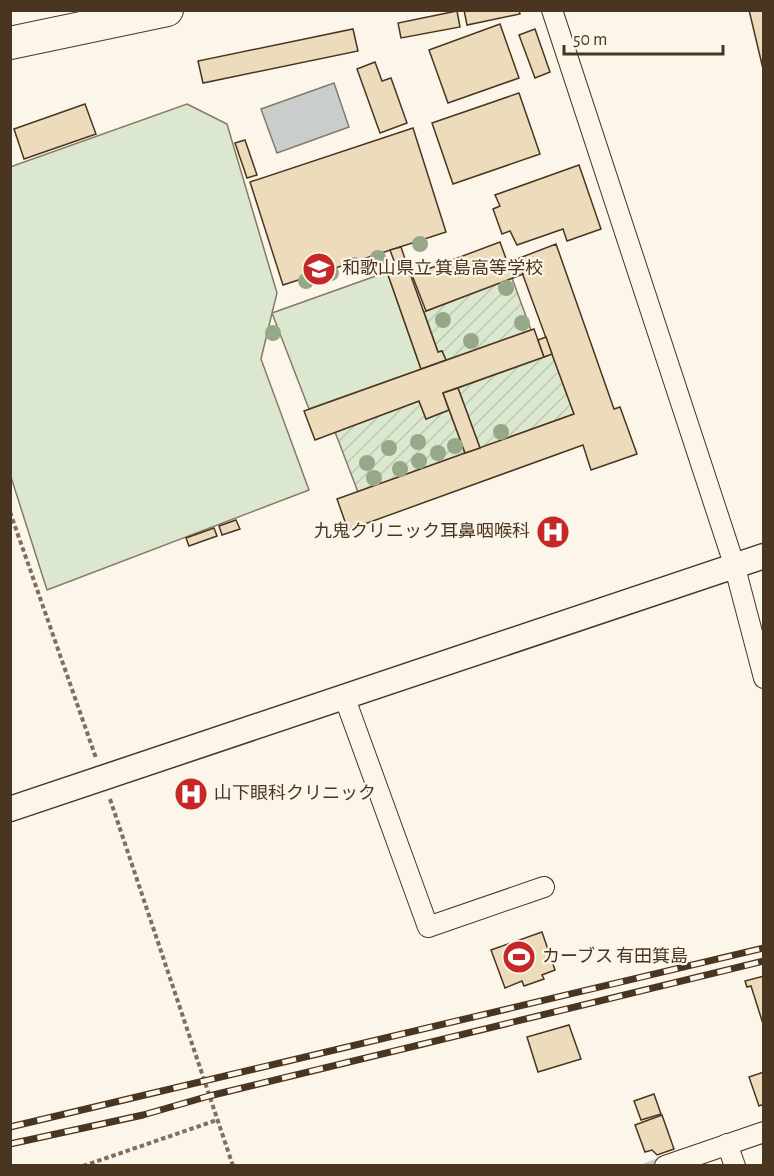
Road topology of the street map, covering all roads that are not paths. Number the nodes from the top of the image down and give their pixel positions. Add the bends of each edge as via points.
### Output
1 (167, 10) edge
2 (552, 10) edge
3 (10, 43) edge
4 (764, 556) edge
5 (734, 564) junction
6 (764, 678) edge
7 (344, 696) junction
8 (10, 809) edge
9 (544, 887) dead end
10 (764, 1132) edge
11 (728, 1144) junction
12 (665, 1166) edge
13 (735, 1166) edge

1 - 3 highway
2 - 5 street
4 - 5 street
5 - 6 street
5 - 7 street
7 - 8 street
7 - 9 street via 428,927
10 - 11 street
11 - 12 street
11 - 13 street

